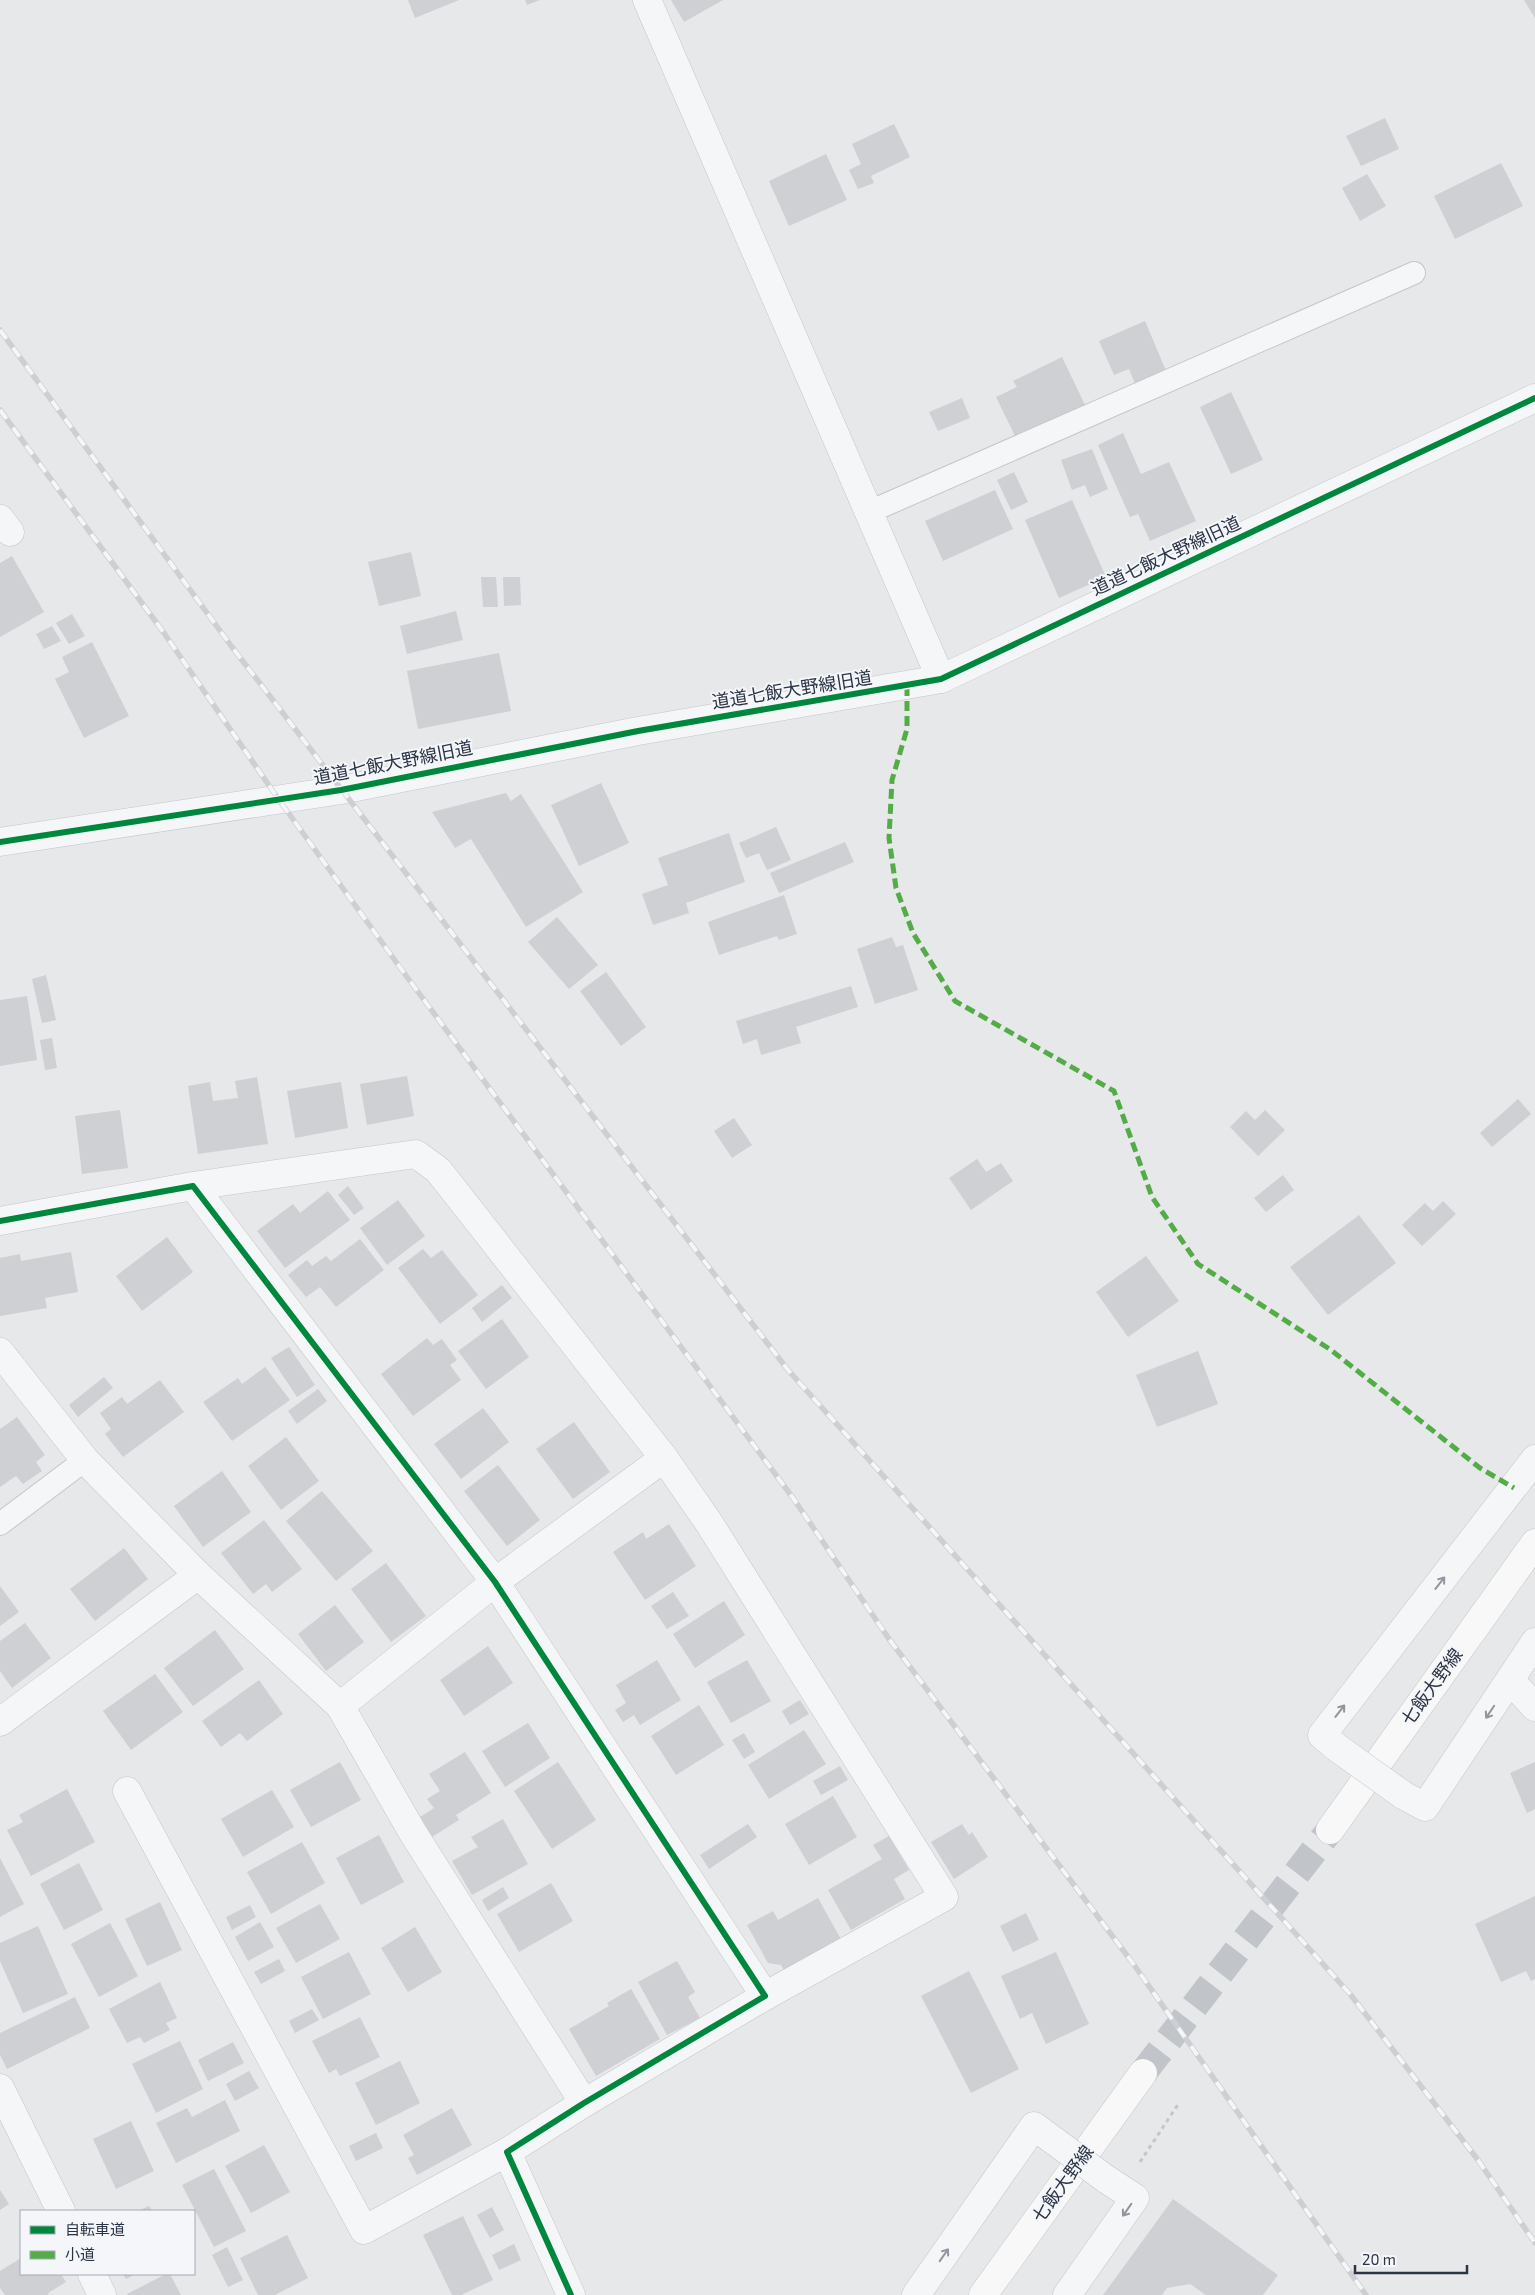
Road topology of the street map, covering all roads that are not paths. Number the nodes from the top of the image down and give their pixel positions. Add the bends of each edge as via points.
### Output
1 (647, 0) edge
2 (1414, 273) dead end
3 (1535, 398) edge
4 (869, 512) junction
5 (941, 679) junction
6 (0, 842) edge
7 (193, 1186) junction
8 (0, 1221) edge
9 (0, 1352) edge
10 (664, 1458) junction
11 (1535, 1459) edge
12 (85, 1460) junction
13 (0, 1524) edge
14 (1535, 1543) edge
15 (198, 1575) junction
16 (495, 1582) junction
17 (1535, 1642) edge
18 (1510, 1682) junction
19 (340, 1706) junction
20 (1535, 1707) edge
21 (0, 1722) edge
22 (127, 1791) dead end
23 (1330, 1830) tunnel mouth
24 (765, 1996) junction
25 (1143, 2073) tunnel mouth
26 (0, 2088) edge
27 (584, 2103) junction
28 (506, 2152) junction
29 (61, 2210) edge
30 (571, 2295) edge
31 (916, 2295) edge
32 (983, 2295) edge
33 (1067, 2295) edge

1 - 4 street
2 - 4 lane
3 - 5 street, 道道七飯大野線旧道
4 - 5 street
5 - 6 street, 道道七飯大野線旧道 via 638,731 341,790
7 - 8 street
7 - 10 street via 416,1154 438,1170
7 - 16 street
9 - 12 street
10 - 16 street
10 - 24 street via 709,1523 944,1897
18 -> 11 street, bridge via 1425,1807 1403,1795 1322,1735
12 - 13 lane
12 - 15 street
14 - 23 main road, 七飯大野線
15 - 19 street
15 - 21 street
16 - 19 street
16 - 24 street
17 - 18 street
18 - 20 street
19 - 27 street via 412,1833
22 - 28 street via 364,2230
24 - 27 street
25 - 32 main road, 七飯大野線
26 - 29 street
27 - 28 street
28 - 30 street
31 -> 33 street, bridge via 1034,2126 1135,2198

